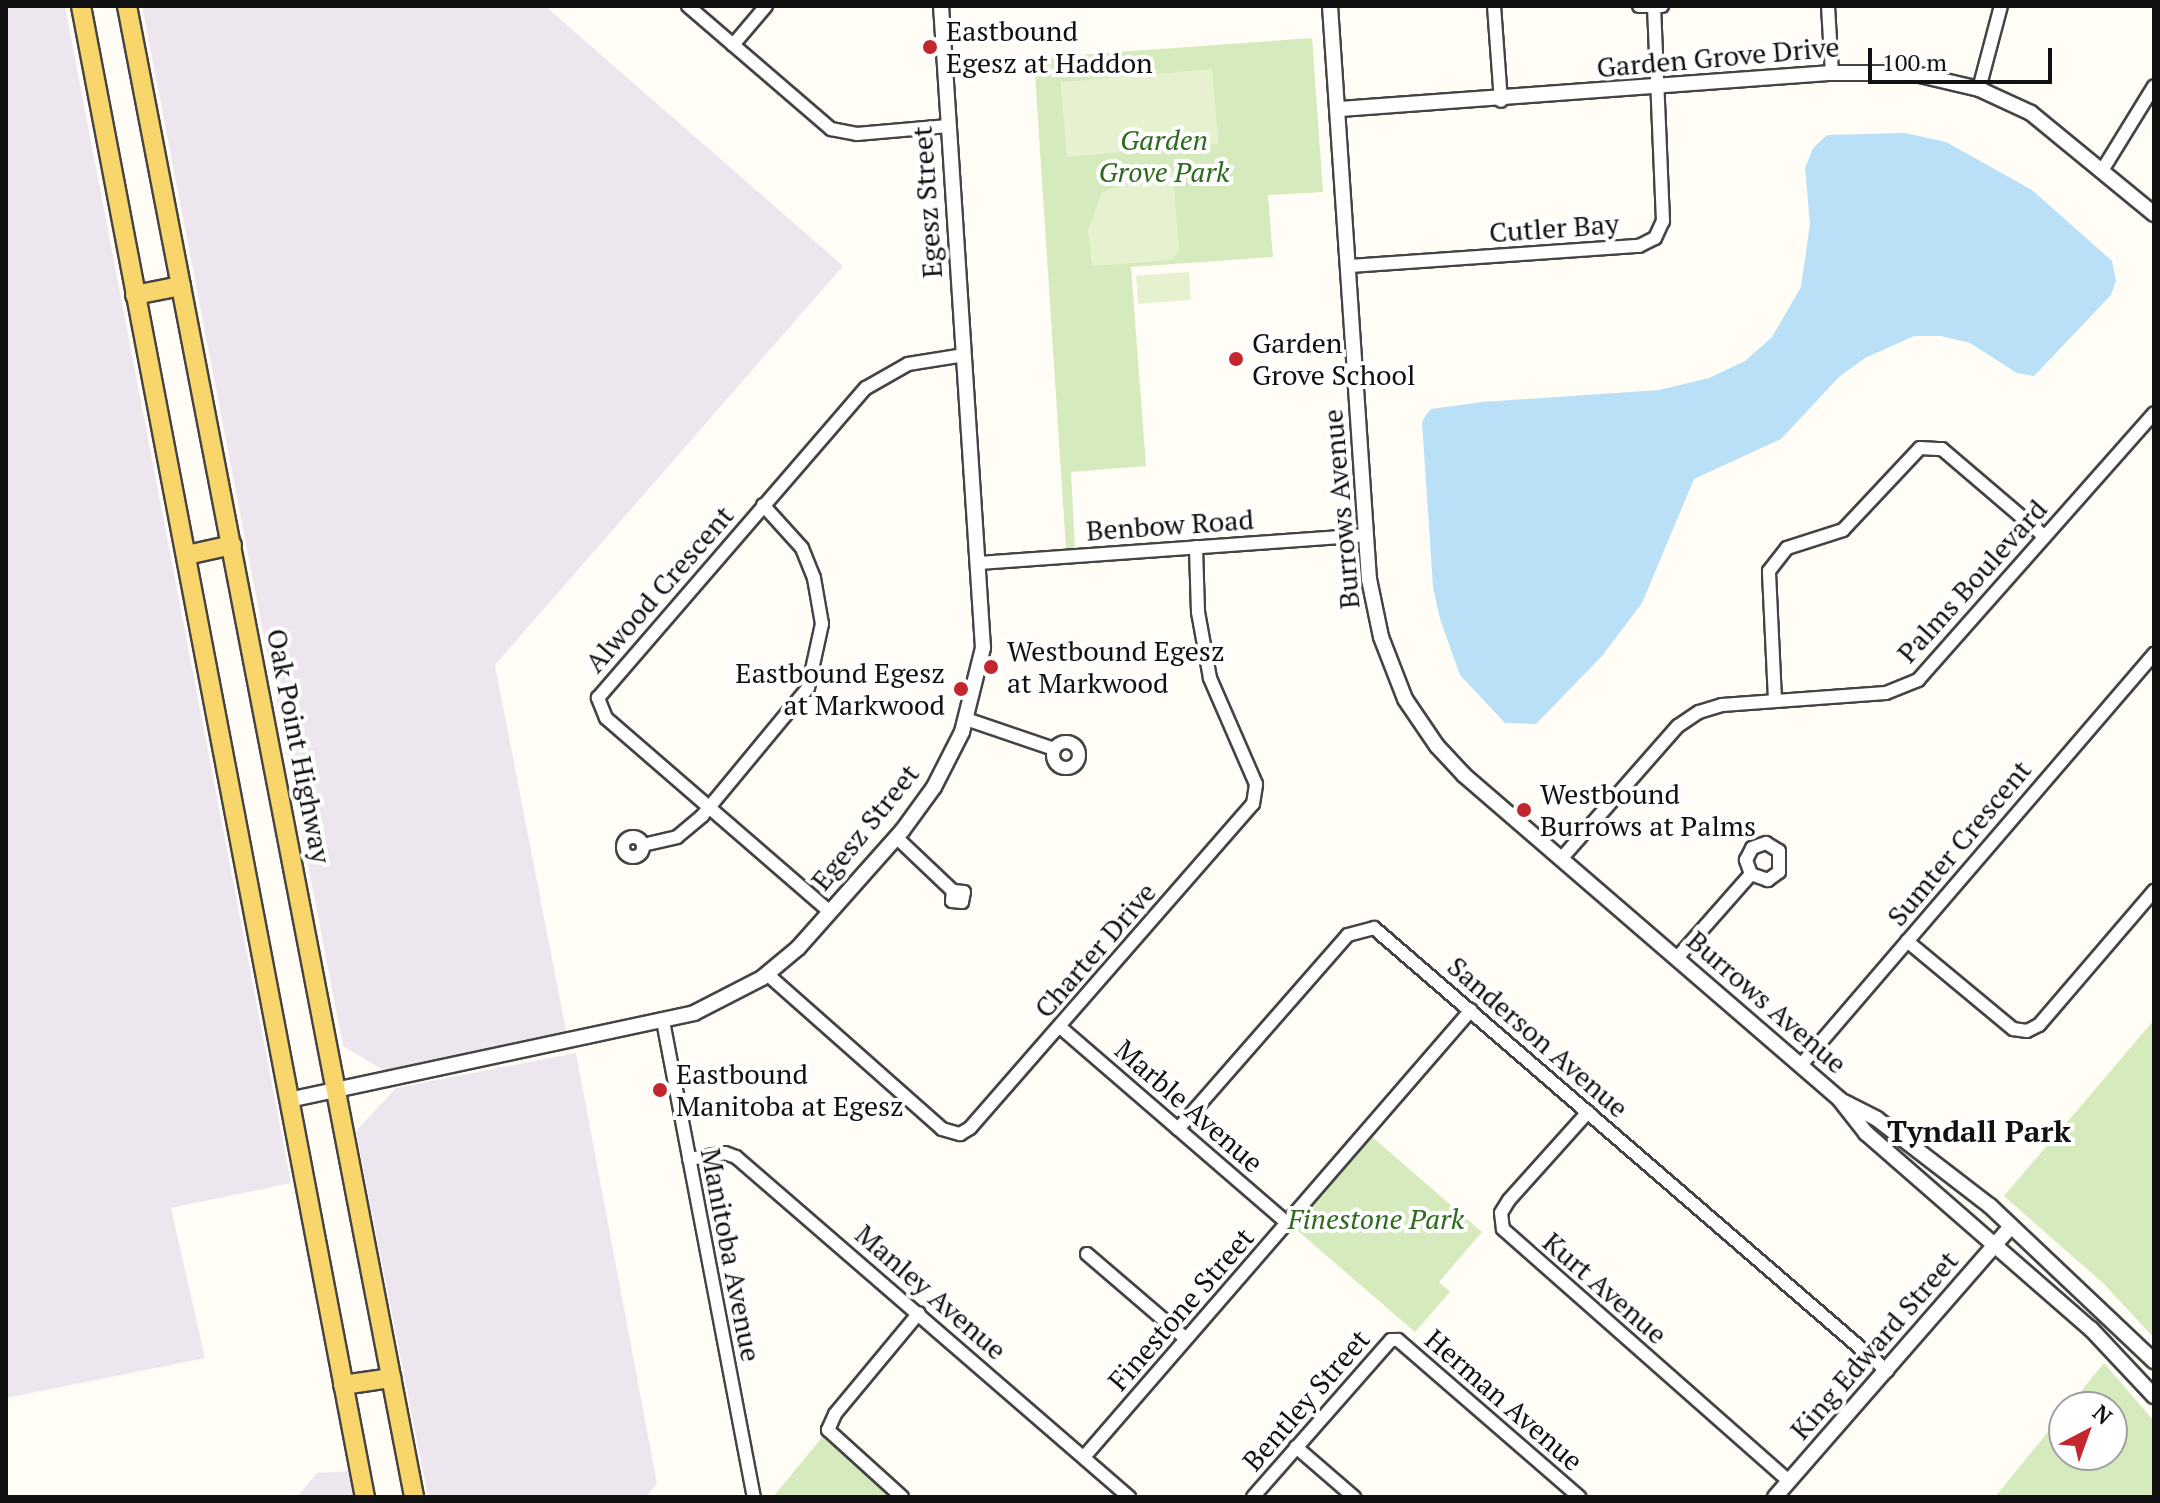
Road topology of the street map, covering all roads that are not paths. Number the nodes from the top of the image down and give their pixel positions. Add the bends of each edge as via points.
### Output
1 (81, 6) edge
2 (127, 6) edge
3 (688, 6) edge
4 (766, 6) edge
5 (941, 6) edge
6 (1330, 6) edge
7 (1494, 6) edge
8 (1639, 6) edge
9 (1828, 6) edge
10 (2001, 6) edge
11 (1658, 8) edge
12 (733, 45) junction
13 (1832, 73) junction
14 (2154, 86) edge
15 (1657, 89) junction
16 (1979, 89) junction
17 (1501, 101) junction
18 (1340, 109) junction
19 (948, 126) junction
20 (2103, 169) junction
21 (2154, 214) edge
22 (1350, 266) junction
23 (181, 286) junction
24 (135, 295) junction
25 (964, 355) junction
26 (2152, 420) edge
27 (763, 505) junction
28 (1366, 535) junction
29 (2045, 537) junction
30 (232, 545) junction
31 (1196, 547) junction
32 (187, 555) junction
33 (978, 563) junction
34 (2154, 654) edge
35 (1775, 700) junction
36 (966, 719) junction
37 (1054, 749) dead end
38 (709, 808) junction
39 (896, 837) junction
40 (643, 845) dead end
41 (1561, 859) junction
42 (1751, 874) dead end
43 (953, 891) dead end
44 (2154, 891) edge
45 (830, 912) junction
46 (1907, 941) junction
47 (1677, 958) junction
48 (767, 974) junction
49 (1471, 1010) junction
50 (663, 1021) junction
51 (1060, 1027) junction
52 (1801, 1065) junction
53 (337, 1090) junction
54 (289, 1100) junction
55 (1840, 1100) junction
56 (1588, 1112) junction
57 (1178, 1129) junction
58 (689, 1159) junction
59 (1287, 1223) junction
60 (2011, 1226) junction
61 (1994, 1247) junction
62 (1087, 1254) dead end
63 (919, 1313) junction
64 (1186, 1339) junction
65 (1398, 1340) joint
66 (2154, 1361) edge
67 (1887, 1371) junction
68 (391, 1378) junction
69 (343, 1385) junction
70 (2154, 1396) edge
71 (1296, 1447) junction
72 (1084, 1457) junction
73 (1789, 1481) junction
74 (365, 1497) edge
75 (414, 1497) edge
76 (754, 1497) edge
77 (902, 1497) edge
78 (1129, 1497) edge
79 (1253, 1497) edge
80 (1354, 1497) edge
81 (1579, 1497) edge
82 (1775, 1497) edge

1 - 24 main road
2 - 23 main road, Oak Point Highway
3 - 12 street
4 - 12 street
5 - 19 street, Egesz Street
6 - 18 street, Burrows Avenue
7 - 17 street
8 - 11 street
9 - 13 street
10 - 16 street
11 - 15 street, Cutler Bay
12 - 19 street via 823,125 841,134
13 - 15 street, Garden Grove Drive
13 - 16 street, Garden Grove Drive via 1911,73
14 - 20 street
15 - 17 street, Garden Grove Drive
15 - 22 street, Cutler Bay via 1663,221 1655,238 1639,246
16 - 20 street, Garden Grove Drive via 2031,113
17 - 18 street, Garden Grove Drive
18 - 22 street, Burrows Avenue
19 - 25 street, Egesz Street
20 - 21 street, Garden Grove Drive
22 - 28 street, Burrows Avenue
23 - 24 main road
23 - 30 main road, Oak Point Highway
24 - 32 main road
25 - 27 street, Alwood Crescent via 908,364 866,388
25 - 33 street, Egesz Street
26 - 29 street, Palms Boulevard
27 - 38 street via 802,548 820,602 820,648 797,705
27 - 38 street, Alwood Crescent via 598,698 606,718
28 - 31 street, Benbow Road
28 - 41 street, Burrows Avenue via 1373,608 1405,699 1450,762
29 - 35 street, Palms Boulevard via 1918,680 1886,693
29 - 35 street via 1942,449 1920,448 1843,530 1787,548 1774,562 1767,581
30 - 32 main road
30 - 53 main road, Oak Point Highway
31 - 33 street, Benbow Road
31 - 51 street, Charter Drive via 1198,612 1210,678 1256,784 1256,796
32 - 54 main road
33 - 36 street, Egesz Street via 983,648
34 - 46 street, Sumter Crescent
35 - 41 street, Palms Boulevard via 1722,705 1678,726
36 - 37 street
36 - 39 street, Egesz Street via 934,787
38 - 40 street via 677,837
38 - 45 street, Alwood Crescent
39 - 43 street
39 - 45 street, Egesz Street
41 - 47 street, Burrows Avenue
42 - 47 street
44 - 46 street via 2039,1025 2027,1031 2013,1029
45 - 48 street, Egesz Street
46 - 52 street, Sumter Crescent
47 - 52 street, Burrows Avenue
48 - 50 street, Egesz Street via 694,1013
48 - 51 street, Charter Drive via 949,1135 970,1128
49 - 56 street, Sanderson Avenue
49 - 57 street, Sanderson Avenue via 1382,932 1356,929
49 - 59 street, Finestone Street
50 - 53 street, Egesz Street
50 - 58 street, Manitoba Avenue
51 - 57 street, Marble Avenue
52 - 55 street, Burrows Avenue
53 - 54 street, Egesz Street
53 - 68 main road, Oak Point Highway
54 - 69 main road
55 - 60 street, Burrows Avenue via 1877,1119
55 - 61 street, Burrows Avenue via 1866,1133
56 - 67 street, Sanderson Avenue
56 - 73 street, Kurt Avenue via 1509,1200 1501,1213 1503,1229
57 - 59 street, Marble Avenue
58 - 63 street, Manley Avenue via 725,1153 736,1157
58 - 76 street, Manitoba Avenue
59 - 64 street, Finestone Street
60 - 61 street, King Edward Street
60 - 66 street, Burrows Avenue
61 - 67 street, King Edward Street
61 - 70 street, Burrows Avenue via 2091,1329
62 - 64 street
63 - 72 street, Manley Avenue
63 - 77 street via 835,1414 830,1434
64 - 72 street, Finestone Street
65 - 71 street, Bentley Street via 1391,1340
65 - 81 street, Herman Avenue
67 - 73 street, King Edward Street
68 - 69 main road
68 - 75 main road, Oak Point Highway
69 - 74 main road
71 - 79 street, Bentley Street
71 - 80 street
72 - 78 street, Manley Avenue
73 - 82 street, King Edward Street

